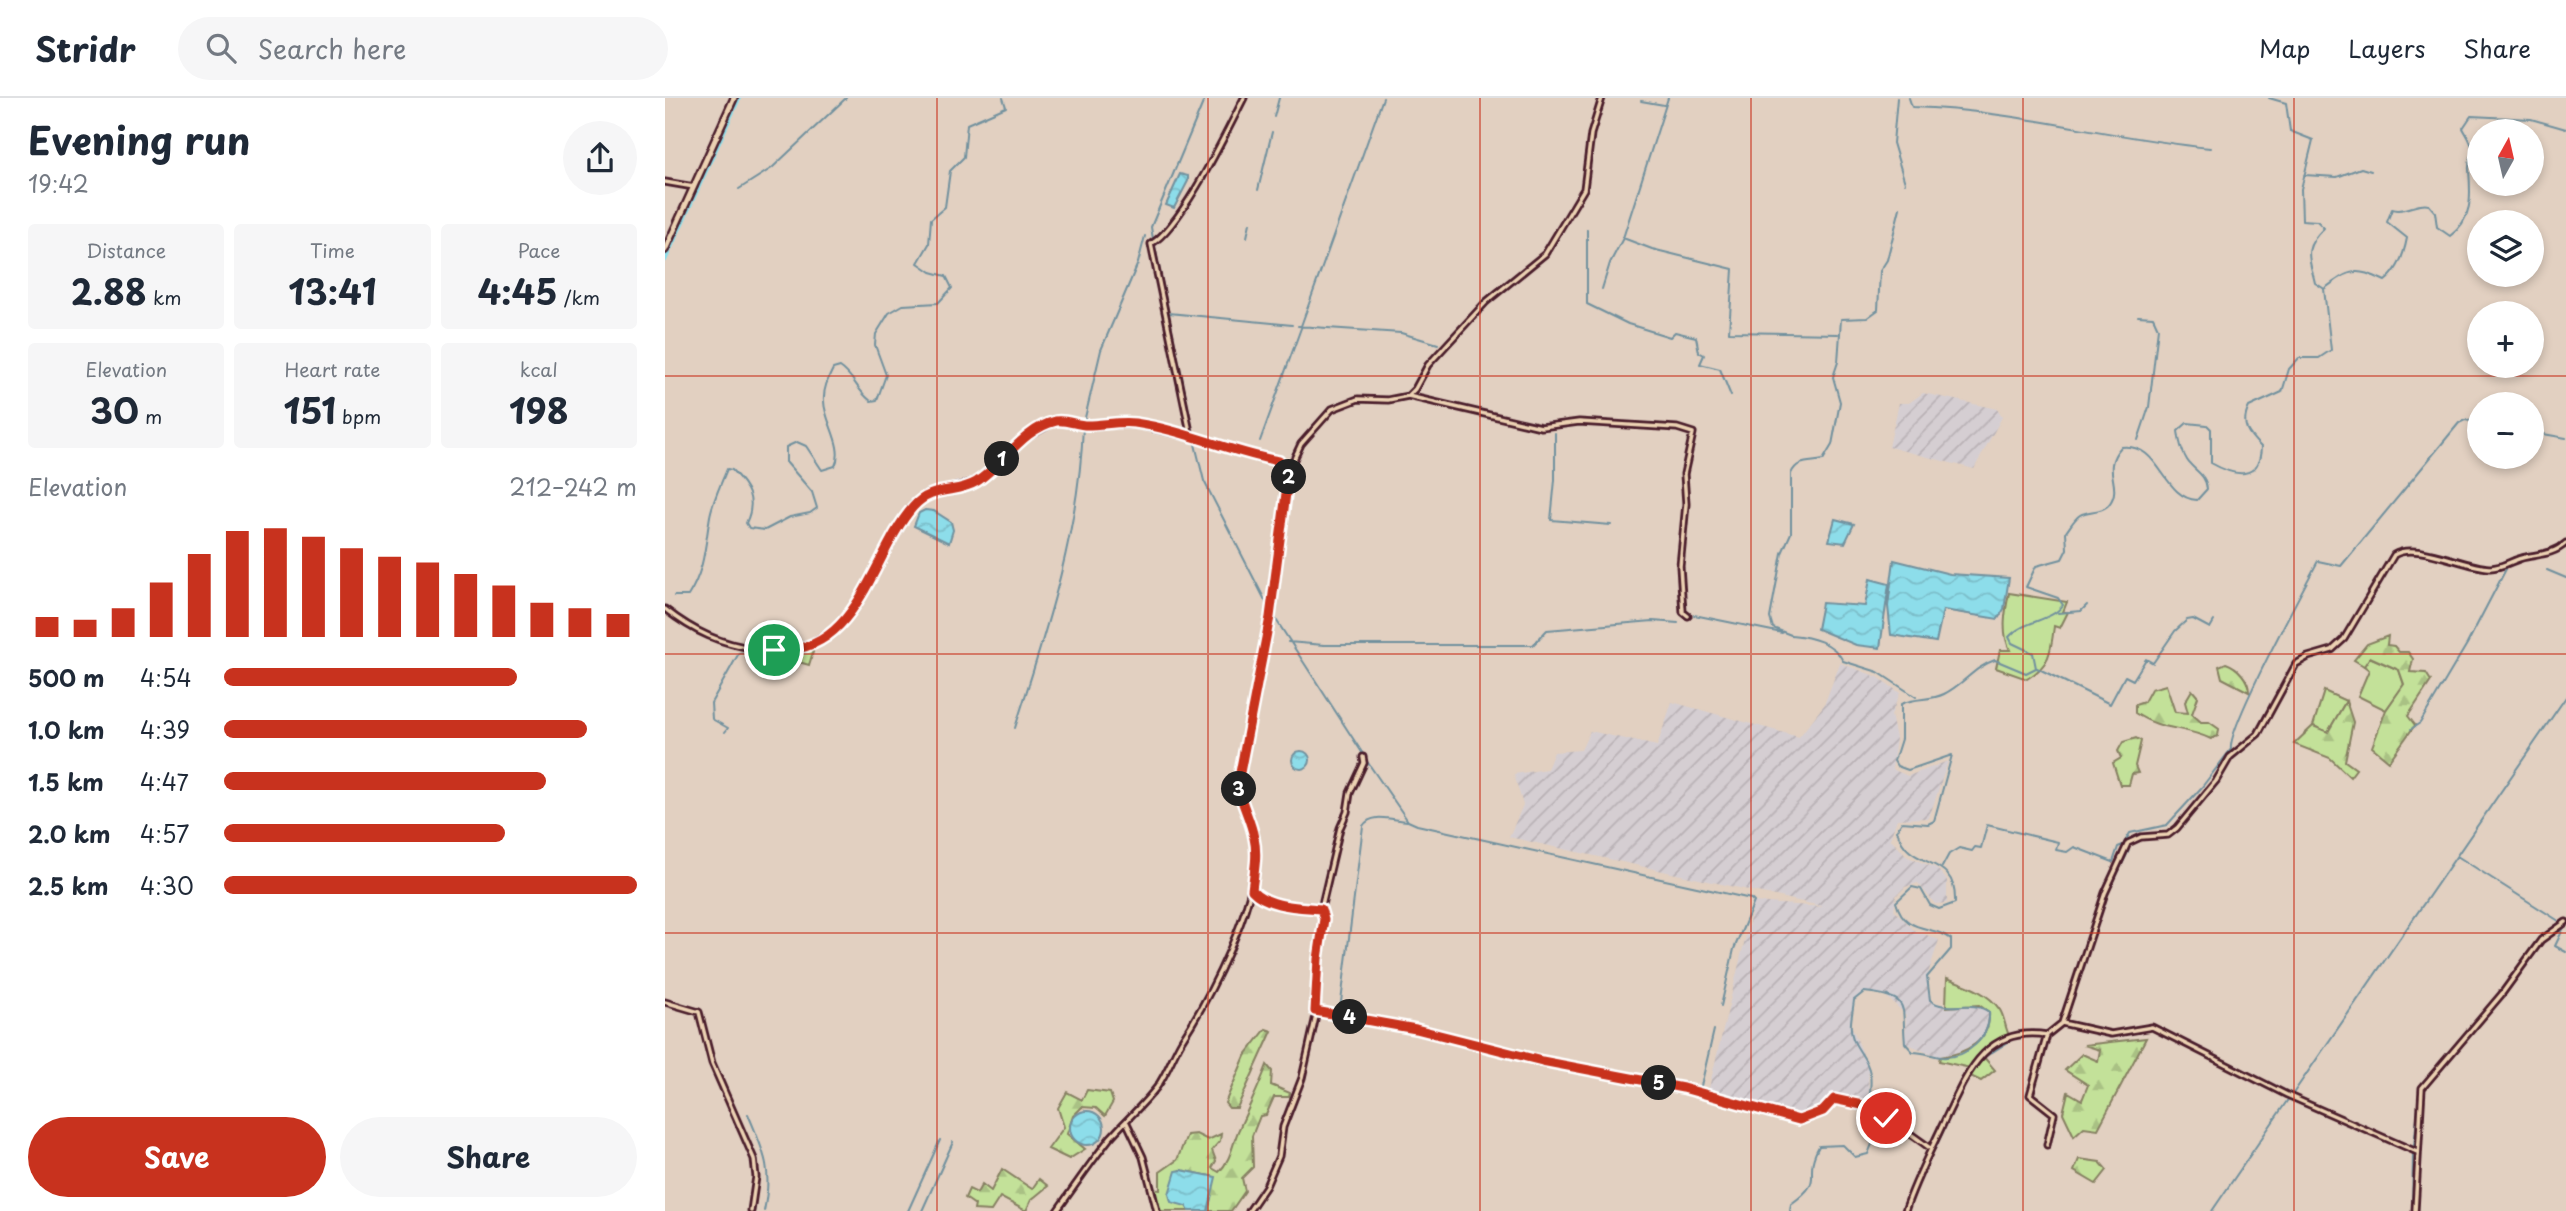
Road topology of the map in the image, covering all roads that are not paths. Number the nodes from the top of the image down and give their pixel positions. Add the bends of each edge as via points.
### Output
1 (734, 98) edge
2 (1244, 98) edge
3 (1602, 98) edge
4 (665, 182) edge
5 (694, 187) junction
6 (665, 250) edge
7 (1408, 396) junction
8 (1191, 437) junction
9 (1289, 470) junction
10 (2566, 543) edge
11 (665, 610) edge
12 (1688, 616) dead end
13 (1363, 757) dead end
14 (1252, 890) junction
15 (1321, 909) junction
16 (2566, 922) edge
17 (665, 1002) edge
18 (1315, 1011) junction
19 (2062, 1023) junction
20 (2047, 1035) junction
21 (1126, 1121) junction
22 (2047, 1145) dead end
23 (1930, 1148) junction
24 (2417, 1152) junction
25 (751, 1211) edge
26 (1056, 1211) edge
27 (1157, 1211) edge
28 (1249, 1211) edge
29 (1905, 1211) edge
30 (2415, 1211) edge

1 - 5 street
2 - 8 street via 1202,179 1162,238 1151,244
3 - 7 street via 1591,134 1584,189 1558,235 1536,264 1486,302 1428,365
4 - 5 street
5 - 6 street
7 - 9 street via 1358,399 1332,410 1301,444
7 - 12 street via 1541,427 1579,422 1693,433 1683,474 1686,504 1679,566 1683,612
8 - 9 street via 1279,461
8 - 11 street via 1125,423 1056,421 1038,429 977,481 929,494 914,505 851,612 827,638 811,645 783,651 731,645 688,627
9 - 14 street via 1270,617 1238,783 1255,845
10 - 19 street via 2550,553 2493,569 2409,550 2394,555 2344,639 2332,650 2297,664 2258,734 2230,757 2177,828 2168,835 2141,837 2128,844 2105,893
13 - 15 street
14 - 15 street via 1258,897 1289,906
14 - 21 street via 1196,1021 1158,1085
15 - 18 street via 1324,919
16 - 24 street via 2541,940 2422,1088
17 - 25 street via 699,1013 712,1063 754,1159
18 - 23 street via 1683,1088 1799,1120 1823,1111 1834,1099 1862,1105
18 - 28 street via 1302,1078 1283,1127 1279,1156
19 - 20 street
19 - 24 street via 2112,1034 2152,1027 2287,1095
20 - 22 street via 2030,1095 2054,1114
20 - 23 street via 2019,1034 1982,1055 1966,1074
21 - 26 street
21 - 27 street via 1143,1157
23 - 29 street
24 - 30 street

